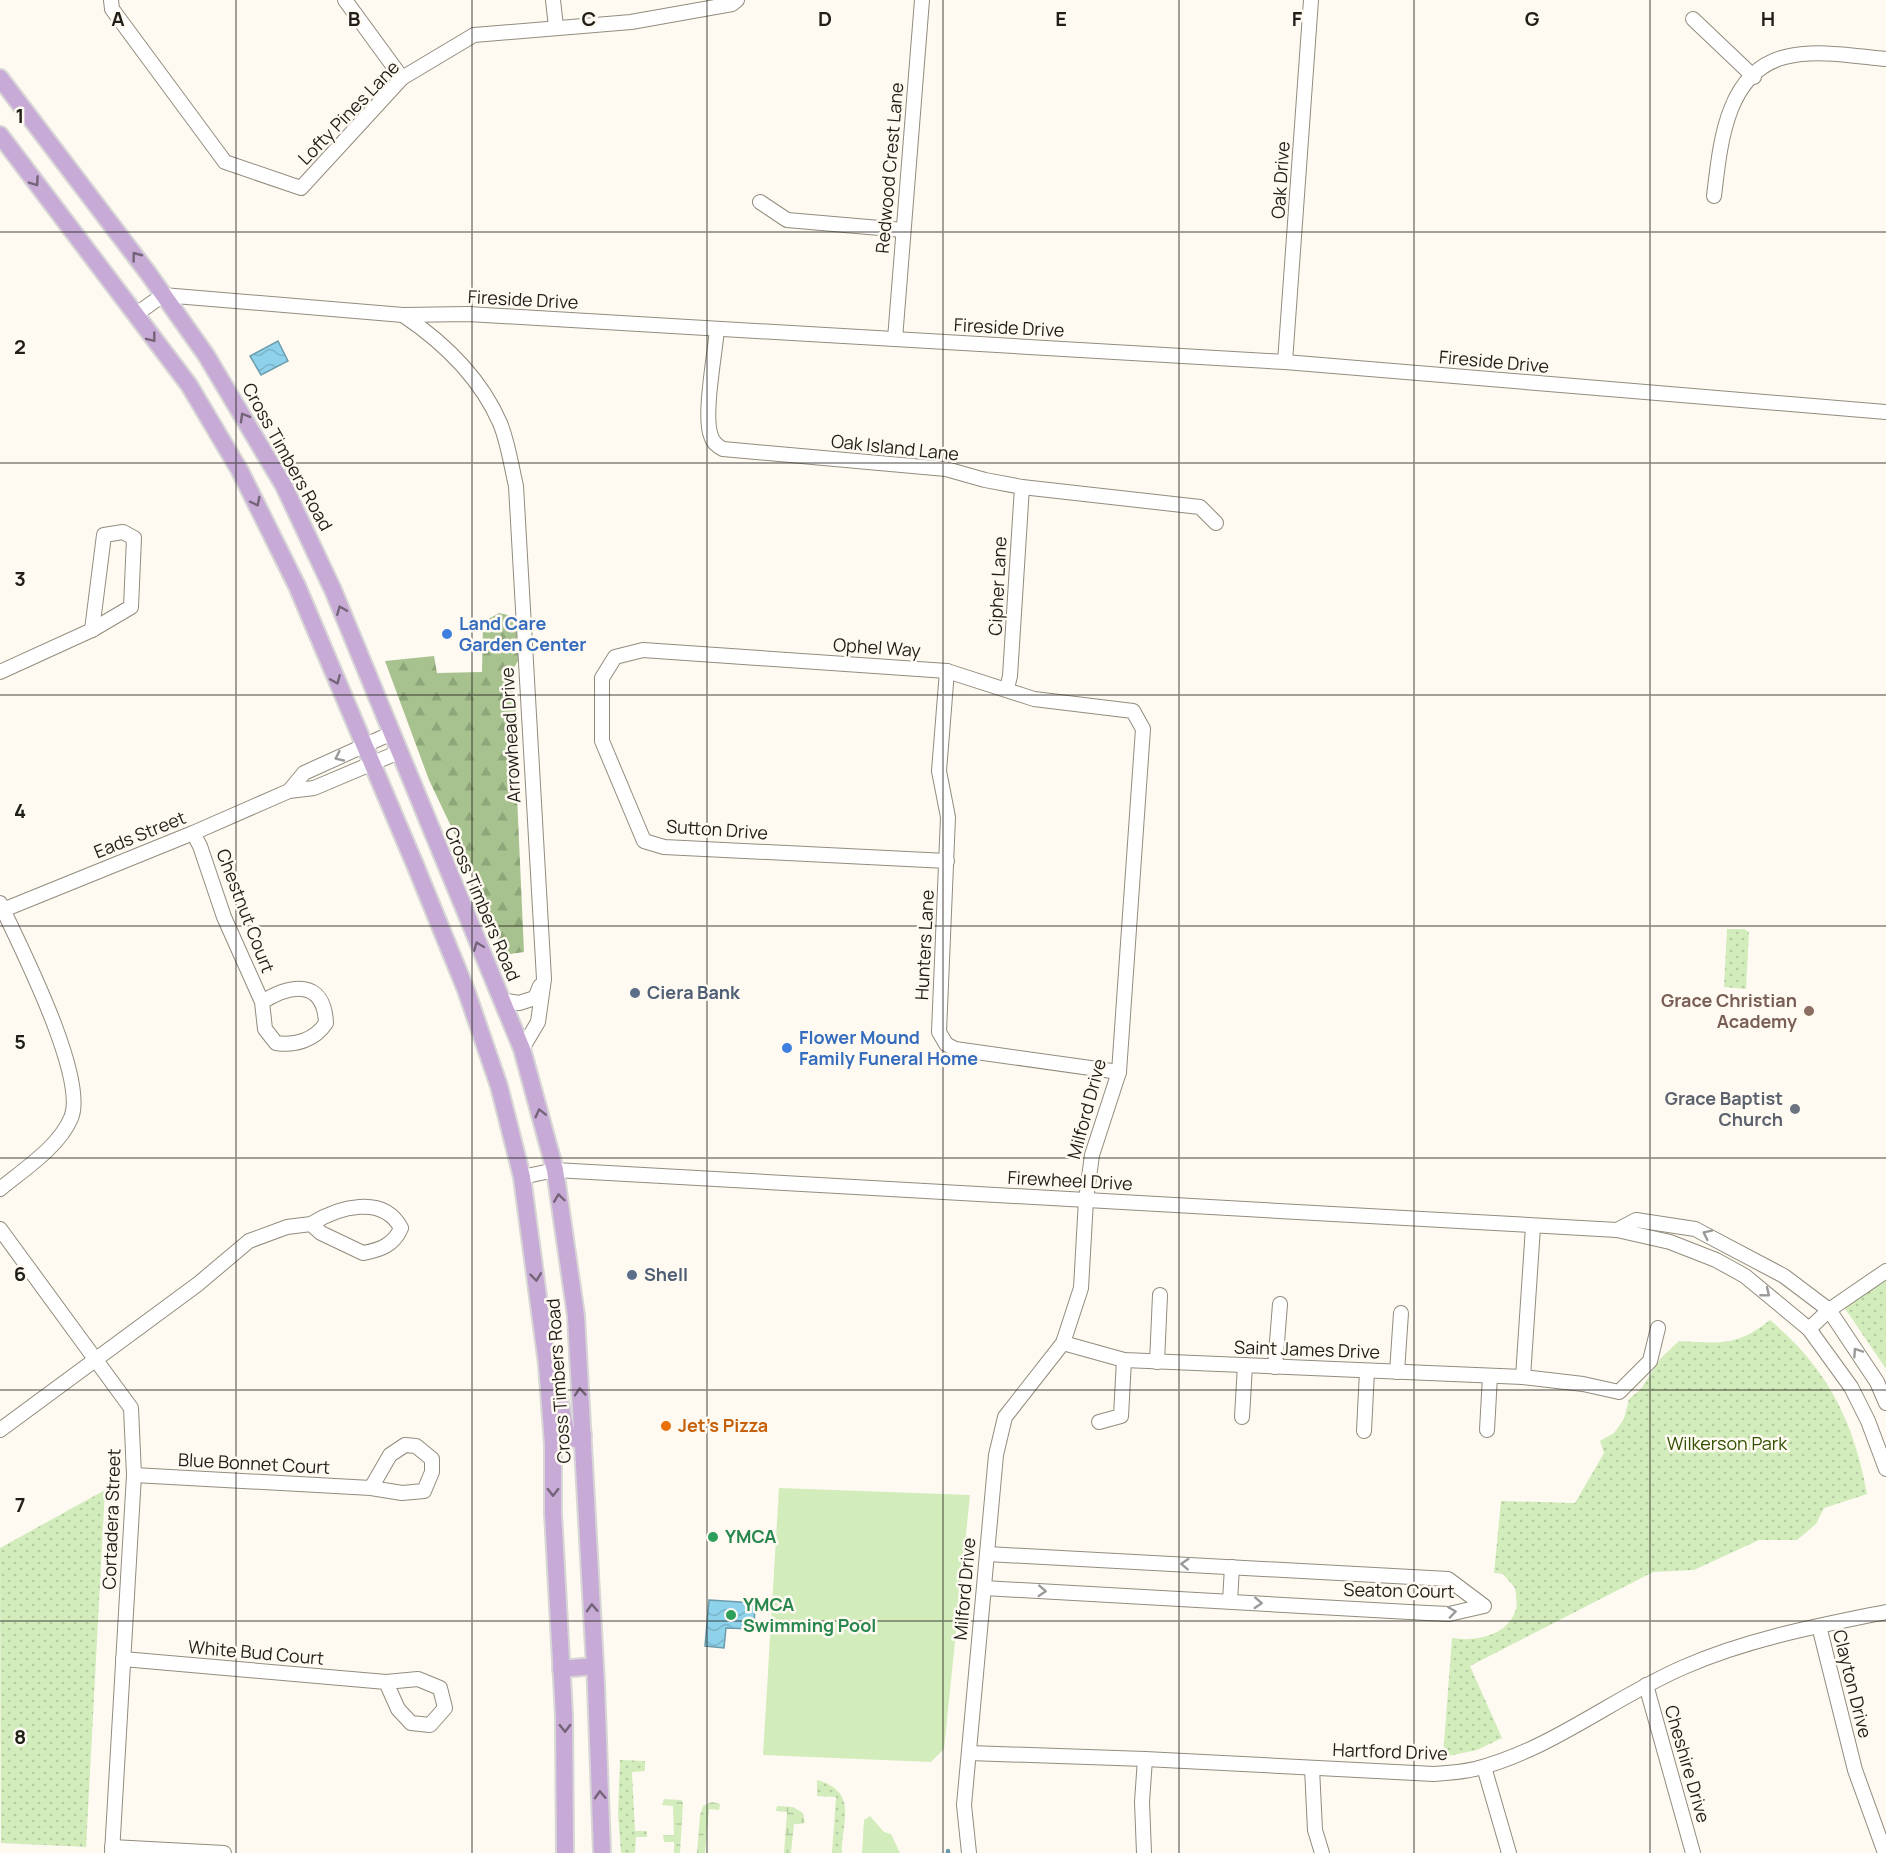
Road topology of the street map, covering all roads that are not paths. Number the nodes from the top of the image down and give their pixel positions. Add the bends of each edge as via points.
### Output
1 (111, 0) edge
2 (345, 0) edge
3 (553, 0) edge
4 (736, 0) edge
5 (922, 0) edge
6 (1311, 0) edge
7 (1693, 19) dead end
8 (556, 27) junction
9 (1886, 59) edge
10 (1754, 77) junction
11 (0, 78) edge
12 (402, 78) junction
13 (0, 135) edge
14 (1714, 196) dead end
15 (760, 202) dead end
16 (903, 230) junction
17 (163, 295) junction
18 (135, 315) junction
19 (403, 315) junction
20 (717, 329) junction
21 (895, 339) junction
22 (1286, 362) junction
23 (1886, 412) edge
24 (1022, 487) junction
25 (1216, 523) dead end
26 (92, 630) junction
27 (615, 657) joint
28 (947, 671) junction
29 (0, 672) edge
30 (1007, 688) junction
31 (1133, 711) joint
32 (392, 733) junction
33 (363, 746) junction
34 (399, 752) junction
35 (371, 764) junction
36 (289, 791) junction
37 (193, 833) junction
38 (947, 861) junction
39 (2, 906) edge
40 (544, 979) junction
41 (501, 1000) junction
42 (262, 1002) junction
43 (522, 1049) junction
44 (1119, 1072) junction
45 (555, 1170) junction
46 (522, 1178) junction
47 (0, 1189) edge
48 (1086, 1200) junction
49 (311, 1224) junction
50 (1533, 1227) junction
51 (0, 1229) edge
52 (1617, 1230) junction
53 (1886, 1270) edge
54 (1160, 1295) dead end
55 (1280, 1304) dead end
56 (1829, 1310) junction
57 (1401, 1313) dead end
58 (1658, 1328) dead end
59 (1809, 1329) junction
60 (1063, 1343) junction
61 (95, 1358) junction
62 (1124, 1360) junction
63 (1157, 1362) junction
64 (548, 1364) junction
65 (1245, 1365) junction
66 (1275, 1367) junction
67 (1367, 1371) junction
68 (1397, 1372) junction
69 (1490, 1376) junction
70 (1523, 1377) junction
71 (1886, 1403) edge
72 (1242, 1417) dead end
73 (1099, 1422) dead end
74 (0, 1430) edge
75 (1487, 1430) dead end
76 (1364, 1431) dead end
77 (583, 1435) junction
78 (1886, 1469) edge
79 (134, 1475) junction
80 (371, 1488) junction
81 (987, 1554) junction
82 (1232, 1567) junction
83 (984, 1588) junction
84 (1230, 1601) junction
85 (1886, 1612) edge
86 (1819, 1626) junction
87 (123, 1659) junction
88 (595, 1666) junction
89 (561, 1669) junction
90 (386, 1682) dead end
91 (1646, 1685) junction
92 (969, 1754) junction
93 (1145, 1759) junction
94 (1312, 1767) junction
95 (1484, 1767) junction
96 (112, 1850) edge
97 (224, 1853) edge
98 (565, 1853) edge
99 (602, 1853) edge
100 (969, 1853) edge
101 (1144, 1853) edge
102 (1322, 1853) edge
103 (1509, 1853) edge
104 (1693, 1853) edge
105 (1885, 1853) edge

1 - 12 street, Lofty Pines Lane via 112,9 225,162 301,188
2 - 12 street
3 - 8 street
4 - 8 street, Lofty Pines Lane via 718,8 666,18
5 - 16 street, Redwood Crest Lane
6 - 22 street, Oak Drive
7 - 10 street
8 - 12 street, Lofty Pines Lane via 474,35
9 - 10 street via 1815,53 1785,57 1768,64
10 - 14 street via 1742,89 1724,124
17 -> 11 main road, Cross Timbers Road
13 -> 18 main road, Cross Timbers Road
15 - 16 street via 787,220
16 - 21 street, Redwood Crest Lane
17 - 18 street
17 - 19 street, Fireside Drive
32 -> 17 main road, Cross Timbers Road via 307,530 230,393
18 -> 33 main road, Cross Timbers Road via 189,385 240,471 297,586
19 - 20 street, Fireside Drive via 468,314
19 - 40 street, Arrowhead Drive via 458,361 488,399 501,426 516,486
20 - 21 street, Fireside Drive
20 - 24 street, Oak Island Lane via 709,419 710,435 723,449 946,468
21 - 22 street, Fireside Drive
22 - 23 street, Fireside Drive
24 - 25 street, Oak Island Lane via 1200,507
24 - 30 street, Cipher Lane
26 - 26 street via 104,535 123,532 134,538 131,607
26 - 29 street
27 - 28 street, Ophel Way via 643,650
27 - 38 street, Sutton Drive via 602,678 602,741 644,841 664,847
28 - 30 street, Ophel Way
28 - 38 street, Hunters Lane via 939,771 948,816
30 - 31 street, Ophel Way via 1034,699
31 - 44 street, Milford Drive via 1143,729
32 - 33 street, Eads Street
32 - 34 main road, Cross Timbers Road
33 - 35 main road, Cross Timbers Road
33 -> 36 street, Eads Street via 304,773
34 - 35 street, Eads Street
41 -> 34 main road, Cross Timbers Road
35 - 36 street, Eads Street via 314,788
35 - 46 main road, Cross Timbers Road via 466,990 498,1086
36 - 37 street, Eads Street
37 - 39 street, Eads Street
37 - 42 street, Chestnut Court via 224,917
38 - 44 street, Hunters Lane via 939,1032 946,1044 955,1049
39 - 47 street via 53,1024 71,1074 73,1093 72,1117 59,1136
40 - 41 street via 535,998 519,1003
40 - 43 street, Arrowhead Drive via 538,1022
41 - 43 main road, Cross Timbers Road
42 - 42 street, Chestnut Court via 266,1029 276,1043 301,1042 320,1032 327,1023 323,1003 314,992 281,990
45 -> 43 main road, Cross Timbers Road
44 - 48 street, Milford Drive via 1092,1155
45 - 46 street, Firewheel Drive
45 - 48 street, Firewheel Drive
77 -> 45 main road, Cross Timbers Road via 576,1316
46 -> 64 main road, Cross Timbers Road
48 - 50 street, Firewheel Drive
48 - 60 street, Milford Drive via 1081,1288
49 - 49 street via 356,1207 372,1207 388,1213 401,1228 388,1245 363,1253
49 - 61 street via 287,1227 249,1241 198,1284
50 - 52 street, Firewheel Drive
50 - 70 street
51 - 61 street, Cortadera Street
56 -> 52 street, Firewheel Drive via 1784,1276 1695,1229 1636,1220
52 -> 59 street, Firewheel Drive via 1670,1242 1716,1260 1745,1276
53 - 56 street
54 - 63 street
55 - 66 street
56 - 59 street
71 -> 56 street, Firewheel Drive via 1877,1382
57 - 68 street
58 - 70 street, Saint James Drive via 1650,1361 1619,1392
59 - 78 street, Firewheel Drive via 1851,1387 1869,1421
60 - 62 street, Saint James Drive
60 - 81 street, Milford Drive via 1005,1417 996,1455
61 - 74 street
61 - 79 street, Cortadera Street via 131,1408
62 - 63 street, Saint James Drive
62 - 73 street via 1121,1416
63 - 65 street, Saint James Drive
64 - 77 main road via 567,1435 573,1439
64 -> 89 main road, Cross Timbers Road
65 - 66 street, Saint James Drive
65 - 72 street
66 - 67 street, Saint James Drive
67 - 68 street, Saint James Drive
67 - 76 street
68 - 69 street, Saint James Drive
69 - 70 street, Saint James Drive
69 - 75 street
88 -> 77 main road, Cross Timbers Road
79 - 80 street, Blue Bonnet Court
79 - 87 street, Cortadera Street
80 - 80 street, Blue Bonnet Court via 402,1493 424,1491 432,1472 432,1459 416,1446 405,1445 390,1455
82 -> 81 street, Seaton Court
81 - 83 street, Milford Drive
82 - 84 street
84 -> 82 street, Seaton Court via 1449,1614 1484,1606 1448,1579
83 -> 84 street, Seaton Court
83 - 92 street, Milford Drive
85 - 86 street, Hartford Drive
86 - 91 street, Hartford Drive via 1720,1652
86 - 105 street, Clayton Drive via 1855,1770
87 - 90 street, White Bud Court
87 - 96 street, Cortadera Street
88 - 89 main road
99 -> 88 main road, Cross Timbers Road
89 -> 98 main road, Cross Timbers Road
91 - 95 street, Hartford Drive via 1538,1744
91 - 104 street, Cheshire Drive
92 - 93 street, Hartford Drive
92 - 100 street, Milford Drive via 964,1805
93 - 94 street, Hartford Drive
93 - 101 street
94 - 95 street, Hartford Drive via 1434,1774
94 - 102 street via 1315,1830
95 - 103 street
96 - 97 street

